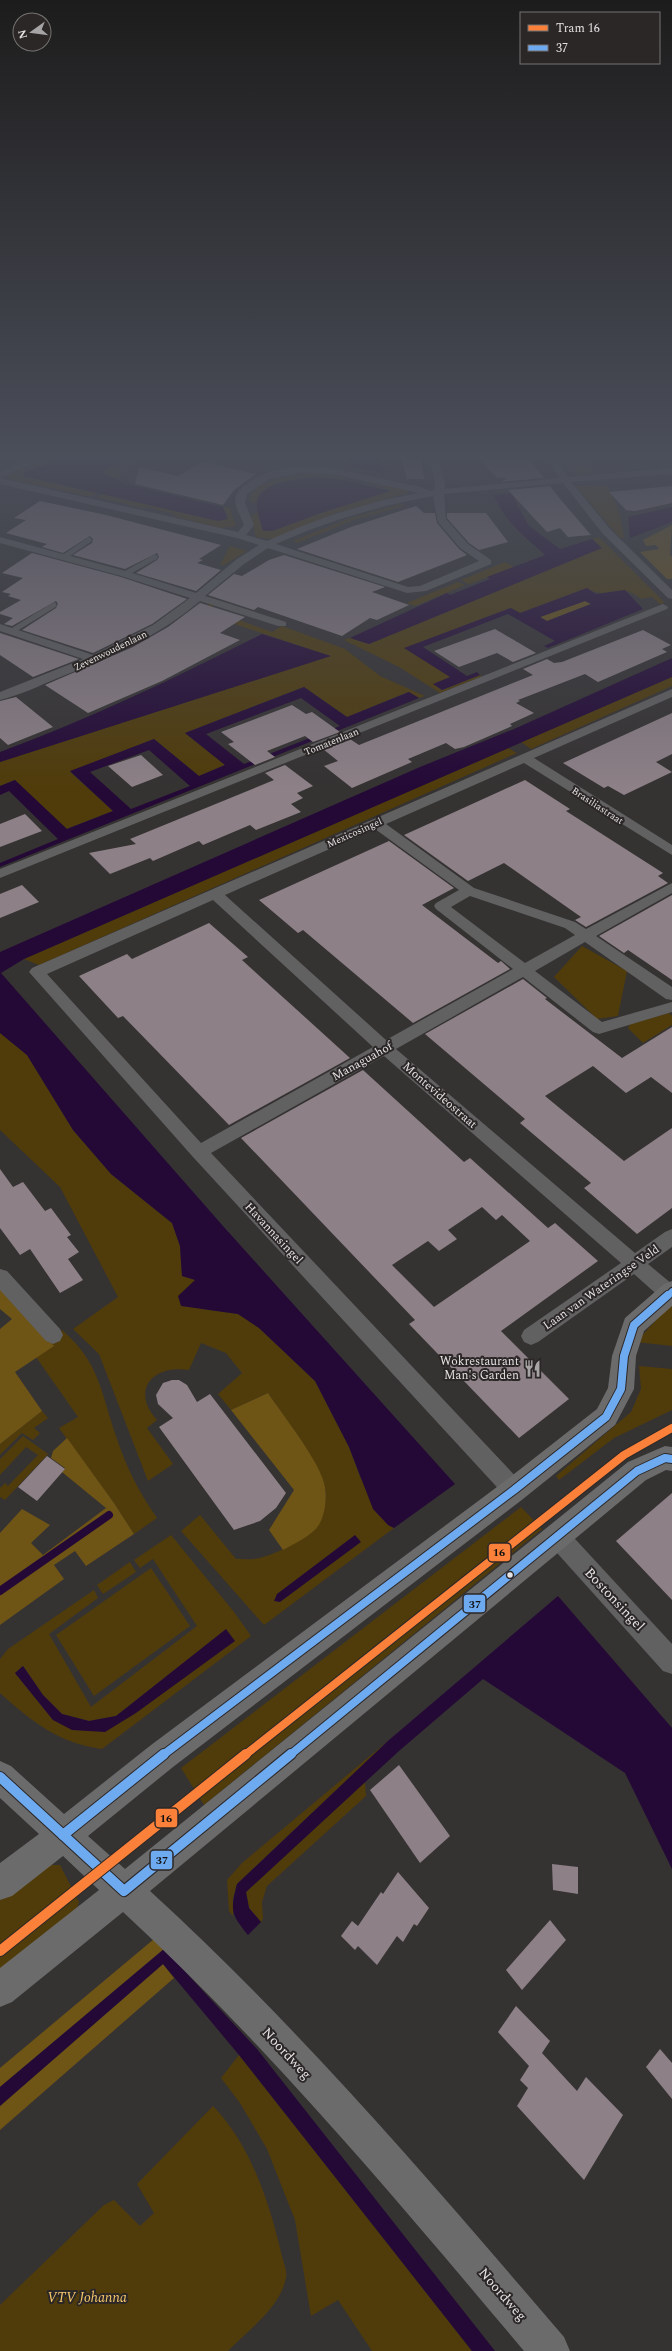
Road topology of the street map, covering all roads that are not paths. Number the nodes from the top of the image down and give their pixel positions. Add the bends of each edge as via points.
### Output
1 (102, 568) edge
2 (136, 568) edge
3 (233, 568) edge
4 (337, 568) edge
5 (473, 568) edge
6 (644, 568) edge
7 (125, 574) junction
8 (672, 596) edge
9 (200, 597) junction
10 (54, 605) dead end
11 (663, 607) dead end
12 (282, 624) dead end
13 (0, 627) edge
14 (12, 631) junction
15 (94, 659) junction
16 (672, 693) edge
17 (0, 696) edge
18 (525, 758) junction
19 (376, 823) junction
20 (672, 851) edge
21 (0, 874) edge
22 (672, 887) edge
23 (469, 892) junction
24 (215, 894) junction
25 (586, 936) junction
26 (525, 970) junction
27 (37, 972) joint
28 (672, 995) edge
29 (672, 1007) edge
30 (385, 1048) junction
31 (199, 1152) junction
32 (672, 1237) edge
33 (637, 1263) junction
34 (0, 1277) edge
35 (671, 1292) edge
36 (53, 1335) dead end
37 (531, 1336) dead end
38 (672, 1459) edge
39 (514, 1490) junction
40 (557, 1536) junction
41 (672, 1662) edge
42 (0, 1777) edge
43 (63, 1835) junction
44 (0, 1884) edge
45 (124, 1891) junction
46 (0, 1990) edge
47 (550, 2351) edge

1 - 7 street
2 - 7 lane
3 - 9 street, Zevenwoudenlaan
4 - 5 street via 407,590 422,589
6 - 8 street
7 - 9 street
9 - 12 street
9 - 15 street, Zevenwoudenlaan via 167,622
10 - 14 lane
11 - 21 street, Tomatenlaan
13 - 14 street
14 - 15 street
15 - 17 street, Zevenwoudenlaan
16 - 18 street, Mexicosingel
18 - 19 street, Mexicosingel
18 - 20 street, Brasiliastraat
19 - 23 street
19 - 24 street, Mexicosingel
22 - 25 street, Managuahof
23 - 25 street via 570,925
23 - 26 street via 441,906
24 - 27 street, Mexicosingel
24 - 30 street, Montevideostraat
25 - 26 street, Managuahof
25 - 28 street
26 - 29 street via 599,1028
26 - 30 street, Managuahof
27 - 31 street, Havannasingel
30 - 31 street, Managuahof
30 - 33 street, Montevideostraat
31 - 39 street, Havannasingel
32 - 33 street, Laan van Wateringse Veld
33 - 35 street, Montevideostraat
33 - 37 street, Laan van Wateringse Veld
34 - 36 street
35 - 39 street via 634,1325 624,1356 621,1389 606,1417
38 - 40 street via 665,1458 637,1471
39 - 43 street via 162,1756
40 - 41 street, Bostonsingel
40 - 45 street
42 - 43 street, Noordweg
43 - 44 street
43 - 45 street, Noordweg
45 - 46 street
45 - 47 street, Noordweg via 233,1994 380,2150

